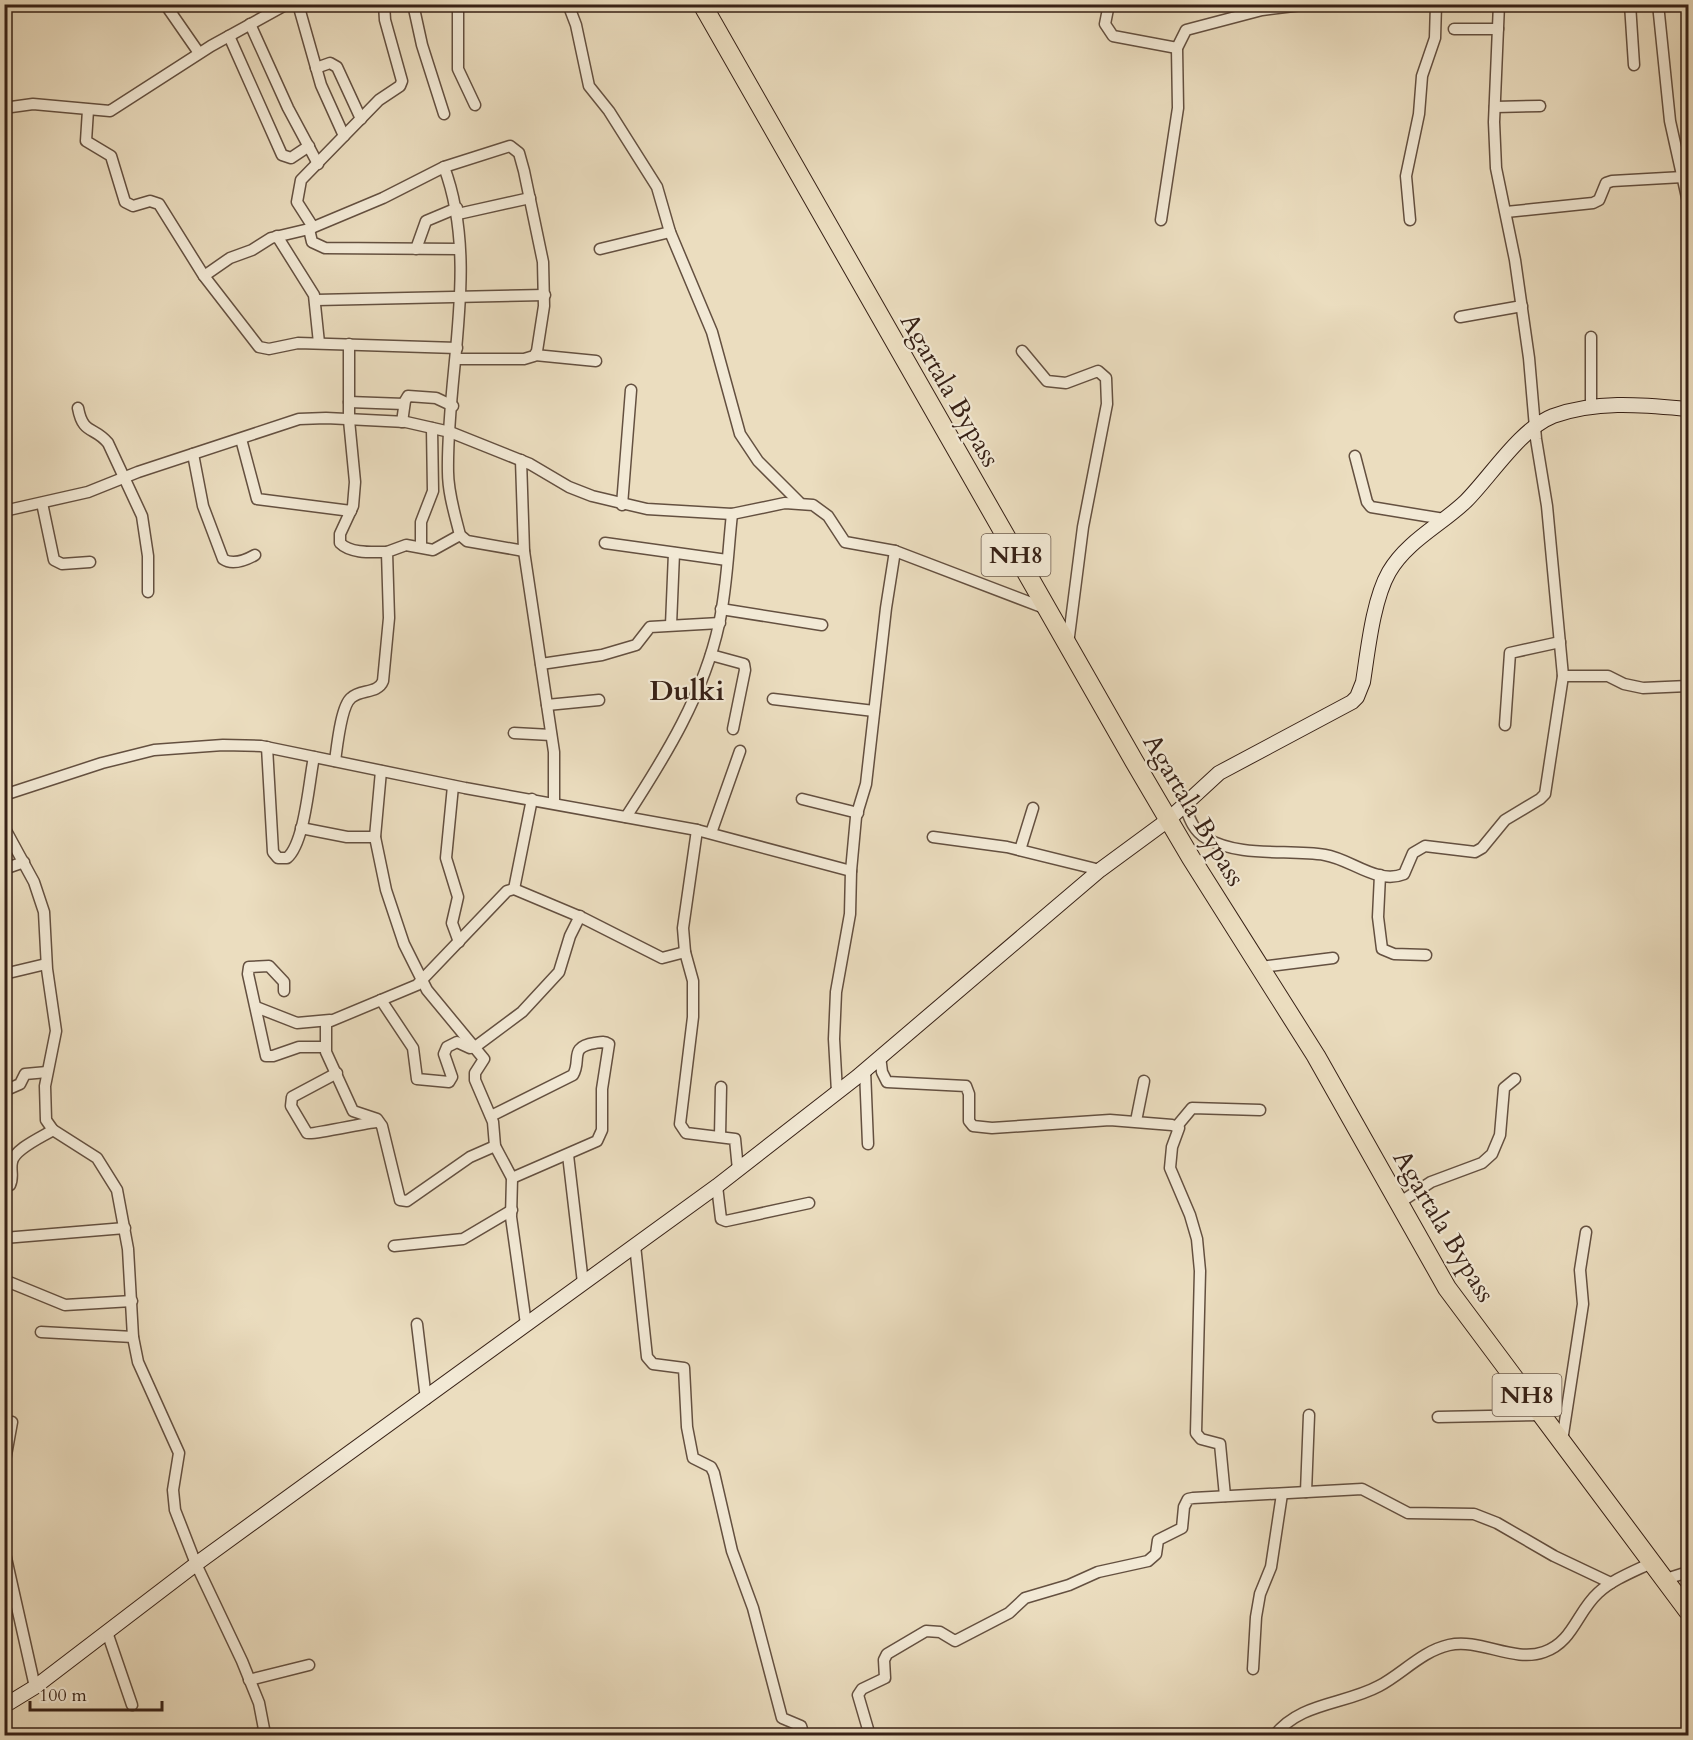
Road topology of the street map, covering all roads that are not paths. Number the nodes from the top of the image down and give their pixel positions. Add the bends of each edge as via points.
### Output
1 (165, 4) edge
2 (287, 4) edge
3 (298, 4) edge
4 (384, 4) edge
5 (413, 4) edge
6 (458, 4) edge
7 (474, 4) edge
8 (523, 4) edge
9 (568, 4) edge
10 (702, 4) edge
11 (1109, 4) edge
12 (1310, 4) edge
13 (1436, 4) edge
14 (1499, 4) edge
15 (1630, 4) edge
16 (1658, 4) edge
17 (250, 24) junction
18 (1454, 29) dead end
19 (1498, 29) junction
20 (229, 36) junction
21 (1177, 48) junction
22 (199, 53) junction
23 (1634, 64) dead end
24 (316, 68) junction
25 (475, 105) dead end
26 (1495, 106) junction
27 (1540, 106) dead end
28 (4, 108) edge
29 (88, 110) junction
30 (444, 114) dead end
31 (361, 119) junction
32 (344, 136) junction
33 (309, 146) junction
34 (318, 164) junction
35 (444, 167) junction
36 (1683, 177) junction
37 (530, 198) junction
38 (1689, 202) edge
39 (458, 211) junction
40 (1506, 212) junction
41 (1161, 220) dead end
42 (1410, 220) dead end
43 (311, 228) junction
44 (670, 232) junction
45 (277, 236) junction
46 (416, 249) junction
47 (458, 249) junction
48 (600, 249) dead end
49 (204, 276) junction
50 (545, 295) junction
51 (459, 298) junction
52 (316, 300) junction
53 (1522, 306) junction
54 (1460, 317) dead end
55 (1591, 337) dead end
56 (320, 343) junction
57 (349, 344) junction
58 (1022, 351) dead end
59 (457, 353) junction
60 (535, 355) junction
61 (596, 361) dead end
62 (632, 390) dead end
63 (349, 402) junction
64 (404, 404) junction
65 (453, 406) junction
66 (1591, 407) junction
67 (78, 408) dead end
68 (1689, 409) edge
69 (349, 420) junction
70 (402, 422) junction
71 (1535, 426) junction
72 (432, 428) junction
73 (450, 432) junction
74 (241, 439) junction
75 (193, 454) junction
76 (1355, 456) dead end
77 (521, 460) junction
78 (125, 477) junction
79 (799, 502) junction
80 (42, 503) junction
81 (622, 505) junction
82 (4, 511) edge
83 (351, 511) junction
84 (732, 514) junction
85 (1444, 519) junction
86 (460, 535) junction
87 (605, 543) dead end
88 (421, 548) junction
89 (524, 550) junction
90 (895, 551) junction
91 (387, 552) junction
92 (674, 553) junction
93 (255, 555) dead end
94 (727, 560) junction
95 (90, 562) dead end
96 (147, 592) dead end
97 (721, 609) junction
98 (1047, 610) junction
99 (720, 623) junction
100 (671, 625) junction
101 (822, 625) dead end
102 (1560, 642) junction
103 (1068, 645) junction
104 (711, 655) junction
105 (541, 664) junction
106 (1563, 676) junction
107 (1689, 686) edge
108 (773, 699) dead end
109 (599, 700) dead end
110 (547, 705) junction
111 (874, 711) junction
112 (1504, 725) dead end
113 (733, 729) dead end
114 (514, 733) dead end
115 (551, 735) junction
116 (267, 747) junction
117 (740, 751) dead end
118 (314, 756) junction
119 (335, 761) junction
120 (381, 771) junction
121 (453, 786) junction
122 (4, 795) edge
123 (532, 799) junction
124 (802, 799) dead end
125 (554, 803) junction
126 (1184, 804) junction
127 (1033, 808) dead end
128 (858, 813) junction
129 (626, 817) junction
130 (1168, 820) junction
131 (4, 827) edge
132 (301, 828) junction
133 (697, 830) junction
134 (711, 834) junction
135 (375, 837) junction
136 (933, 837) dead end
137 (1020, 850) junction
138 (24, 862) junction
139 (4, 869) edge
140 (1100, 870) junction
141 (851, 871) junction
142 (1380, 875) junction
143 (513, 889) junction
144 (580, 916) junction
145 (459, 942) junction
146 (685, 952) junction
147 (1426, 955) dead end
148 (1333, 958) dead end
149 (46, 964) junction
150 (1261, 967) junction
151 (5, 973) edge
152 (422, 982) junction
153 (284, 991) dead end
154 (381, 1000) junction
155 (256, 1007) junction
156 (330, 1020) junction
157 (325, 1047) junction
158 (475, 1047) junction
159 (880, 1056) junction
160 (865, 1070) junction
161 (47, 1072) junction
162 (337, 1073) junction
163 (1515, 1078) dead end
164 (1144, 1081) dead end
165 (721, 1087) dead end
166 (4, 1091) edge
167 (837, 1092) junction
168 (1260, 1110) dead end
169 (491, 1116) junction
170 (380, 1121) junction
171 (1136, 1121) junction
172 (1177, 1126) junction
173 (52, 1130) junction
174 (720, 1136) junction
175 (868, 1144) dead end
176 (495, 1146) junction
177 (568, 1155) junction
178 (738, 1170) junction
179 (512, 1178) junction
180 (717, 1186) junction
181 (4, 1187) edge
182 (4, 1202) edge
183 (809, 1203) dead end
184 (1399, 1203) junction
185 (512, 1210) junction
186 (4, 1212) edge
187 (125, 1228) junction
188 (1586, 1232) dead end
189 (4, 1238) edge
190 (635, 1245) junction
191 (394, 1246) dead end
192 (4, 1280) edge
193 (583, 1283) junction
194 (132, 1301) junction
195 (417, 1324) dead end
196 (526, 1324) junction
197 (41, 1332) dead end
198 (133, 1337) junction
199 (426, 1399) junction
200 (1309, 1415) dead end
201 (1542, 1415) junction
202 (1438, 1417) dead end
203 (12, 1422) dead end
204 (1562, 1441) junction
205 (4, 1467) edge
206 (1306, 1492) junction
207 (1282, 1494) junction
208 (1225, 1496) junction
209 (4, 1549) edge
210 (1653, 1562) junction
211 (196, 1564) junction
212 (1689, 1572) edge
213 (1666, 1579) junction
214 (1611, 1583) junction
215 (1689, 1611) edge
216 (107, 1632) junction
217 (309, 1665) dead end
218 (1253, 1669) dead end
219 (249, 1680) junction
220 (35, 1687) junction
221 (132, 1705) dead end
222 (4, 1706) edge
223 (258, 1736) edge
224 (804, 1736) edge
225 (870, 1736) edge
226 (1274, 1736) edge

1 - 22 street
2 - 17 street
3 - 24 street
4 - 31 street via 402,81
5 - 30 street
6 - 25 street via 458,69
7 - 8 street
9 - 44 street via 587,81 657,187
10 - 98 highway, Agartala Bypass / NH8
11 - 21 street via 1105,24 1113,36
12 - 21 street via 1198,25 1186,30
13 - 42 street via 1436,38 1420,86 1419,114 1406,176
14 - 19 street
15 - 23 street
16 - 36 street via 1670,121
17 - 20 street
17 - 33 street
18 - 19 street
19 - 26 street
20 - 22 street
20 - 33 street via 282,155 291,158
21 - 41 street via 1178,108
22 - 29 street via 110,111
24 - 31 street via 330,63 337,67
24 - 32 street
26 - 27 street
26 - 40 street via 1496,168
28 - 29 street via 33,104
29 - 49 street via 86,141 111,156 125,202 133,206 150,201 159,204
31 - 32 street
32 - 34 street
33 - 34 street
34 - 43 street via 301,180 297,198
35 - 37 street via 502,147 514,148 519,153
35 - 39 street
35 - 43 street
36 - 38 street
36 - 40 street via 1612,181 1606,183 1599,200 1593,203
37 - 39 street
37 - 50 street via 543,262
39 - 46 street via 426,221
39 - 47 street
40 - 53 street
43 - 45 street
43 - 46 street via 312,242 325,248
44 - 48 street
44 - 79 street via 712,333 740,435 774,479
45 - 49 street via 252,250 235,254
45 - 52 street
46 - 47 street
47 - 51 street
49 - 56 street via 259,347
50 - 51 street
50 - 60 street
51 - 52 street
51 - 59 street
52 - 56 street
53 - 54 street
53 - 71 street
55 - 66 street
56 - 57 street
57 - 59 street
57 - 63 street
58 - 103 street via 1047,381 1066,383 1098,371 1106,378 1107,405 1083,527
59 - 60 street via 508,360
59 - 65 street
60 - 61 street
62 - 81 street
63 - 64 street
63 - 69 street
64 - 65 street via 406,397 413,395 436,398
64 - 70 street
65 - 73 street
66 - 68 street via 1624,404
66 - 71 street via 1552,417
67 - 78 street via 81,423 108,443
69 - 70 street
69 - 74 street via 299,419
69 - 83 street via 355,482
70 - 72 street
71 - 85 street
71 - 102 street
72 - 73 street
72 - 88 street via 433,490 422,515
73 - 77 street
73 - 86 street via 448,473
74 - 75 street
74 - 83 street via 257,499
75 - 78 street
75 - 93 street via 203,506 223,559 242,561
76 - 85 street via 1371,507
77 - 81 street via 569,487
77 - 89 street
78 - 80 street via 88,492
78 - 96 street via 142,516 148,556
79 - 84 street
79 - 90 street via 823,511 845,542
80 - 82 street
80 - 95 street via 54,560 62,564
81 - 84 street
83 - 91 street via 340,543 364,552
84 - 94 street
85 - 126 street via 1413,544 1389,573 1357,697 1219,773
86 - 88 street via 433,550
86 - 89 street via 467,541
87 - 92 street
88 - 91 street via 406,545
89 - 105 street
90 - 98 street
90 - 111 street
91 - 119 street via 389,618 383,681 377,689 356,694 348,702
92 - 94 street
92 - 100 street
94 - 97 street
97 - 99 street
97 - 101 street
98 - 103 highway, Agartala Bypass / NH8
99 - 100 street
99 - 104 street
100 - 105 street via 650,627 636,645 602,655
102 - 106 street
102 - 112 street via 1510,653
103 - 130 highway, Agartala Bypass / NH8
104 - 113 street via 744,664
104 - 129 street via 678,731
105 - 110 street
106 - 107 street via 1608,676 1643,688
106 - 142 street via 1545,794 1540,800 1504,820 1475,852 1425,846 1413,853 1404,874
108 - 111 street
109 - 110 street
110 - 115 street
111 - 128 street via 866,784
114 - 115 street
115 - 125 street
116 - 118 street
116 - 122 street via 223,745 154,750
116 - 132 street via 276,856 282,859 291,855
117 - 134 street
118 - 119 street
118 - 132 street
119 - 120 street
120 - 121 street
120 - 135 street
121 - 123 street
121 - 145 street via 446,858 458,897 452,923
123 - 125 street
123 - 143 street
124 - 128 street
125 - 129 street
126 - 130 street
126 - 142 street via 1200,835 1218,844 1327,855
127 - 137 street
128 - 141 street
129 - 133 street
130 - 140 street
130 - 150 highway, Agartala Bypass / NH8
131 - 138 street
132 - 135 street via 347,837
133 - 134 street
133 - 146 street via 683,928
134 - 141 street
135 - 152 street via 388,898
136 - 137 street
137 - 140 street
138 - 139 street
138 - 149 street via 42,902
140 - 159 street
141 - 167 street via 850,914 836,1004
142 - 147 street via 1378,917 1382,949 1394,954
143 - 144 street
143 - 145 street
144 - 146 street via 662,958
144 - 158 street via 559,972 522,1012
145 - 152 street
146 - 174 street via 693,981 693,1017 681,1124 686,1133
148 - 150 street
149 - 151 street
149 - 161 street via 56,1031
150 - 184 highway, Agartala Bypass / NH8
152 - 154 street
152 - 158 street
153 - 155 street via 284,982 269,966 249,967
154 - 156 street
154 - 158 street via 410,1042 416,1076 421,1081 452,1080 444,1054 453,1043
155 - 156 street via 297,1023
155 - 157 street via 266,1056 299,1047
156 - 157 street via 325,1026
157 - 162 street
158 - 169 street via 484,1059 475,1080
159 - 160 street
159 - 171 street via 887,1082 966,1086 969,1121 973,1126
160 - 167 street
160 - 175 street
161 - 166 street via 28,1072 20,1084
161 - 173 street via 46,1120
162 - 170 street via 354,1111
162 - 170 street via 292,1097 291,1106 307,1133
163 - 184 street via 1504,1088 1500,1135 1492,1154 1482,1163 1431,1182
164 - 171 street
165 - 174 street
167 - 178 street
168 - 172 street via 1192,1108
169 - 176 street
169 - 177 street via 573,1076 580,1049 607,1042 610,1047 602,1089 601,1136 597,1142
170 - 176 street via 398,1196 404,1201 470,1157
171 - 172 street
172 - 208 street via 1170,1168 1197,1239 1200,1271 1196,1433 1201,1439 1220,1444
173 - 181 street via 14,1156 12,1180
173 - 187 street via 102,1164 117,1190
174 - 178 street via 735,1139
176 - 179 street
177 - 179 street
177 - 193 street
178 - 180 street
179 - 185 street
180 - 183 street via 719,1212 726,1221
180 - 190 street
182 - 186 street
184 - 201 highway, Agartala Bypass / NH8 via 1447,1287
185 - 191 street via 463,1239
185 - 196 street
187 - 189 street
187 - 194 street
188 - 204 street via 1582,1304
190 - 193 street
190 - 224 street via 647,1357 653,1364 684,1368 693,1458 711,1467 714,1473 732,1551 753,1608 782,1718 801,1726
192 - 194 street via 65,1305
193 - 196 street
194 - 198 street
195 - 199 street
196 - 199 street
197 - 198 street
198 - 211 street via 138,1362 179,1453 173,1499
199 - 211 street
200 - 206 street
201 - 202 street
201 - 204 highway, Agartala Bypass / NH8
203 - 205 street
204 - 210 highway, Agartala Bypass / NH8
206 - 207 street
206 - 214 street via 1362,1489 1408,1513 1474,1514
207 - 208 street
207 - 218 street via 1271,1567 1256,1617
208 - 225 street via 1188,1499 1182,1528 1158,1540 1156,1554 1148,1561 1098,1572 1025,1598 1009,1613 955,1641 931,1630 898,1647 884,1658 885,1678 858,1693
209 - 220 street
210 - 213 highway, Agartala Bypass / NH8
210 - 214 street
211 - 216 street
211 - 219 street
212 - 213 street
213 - 215 highway, Agartala Bypass / NH8
214 - 226 street via 1597,1594 1567,1637 1546,1651 1526,1654 1448,1645 1423,1656 1362,1695 1297,1715
216 - 220 street
216 - 221 street
217 - 219 street
219 - 223 street via 264,1721
220 - 222 street

